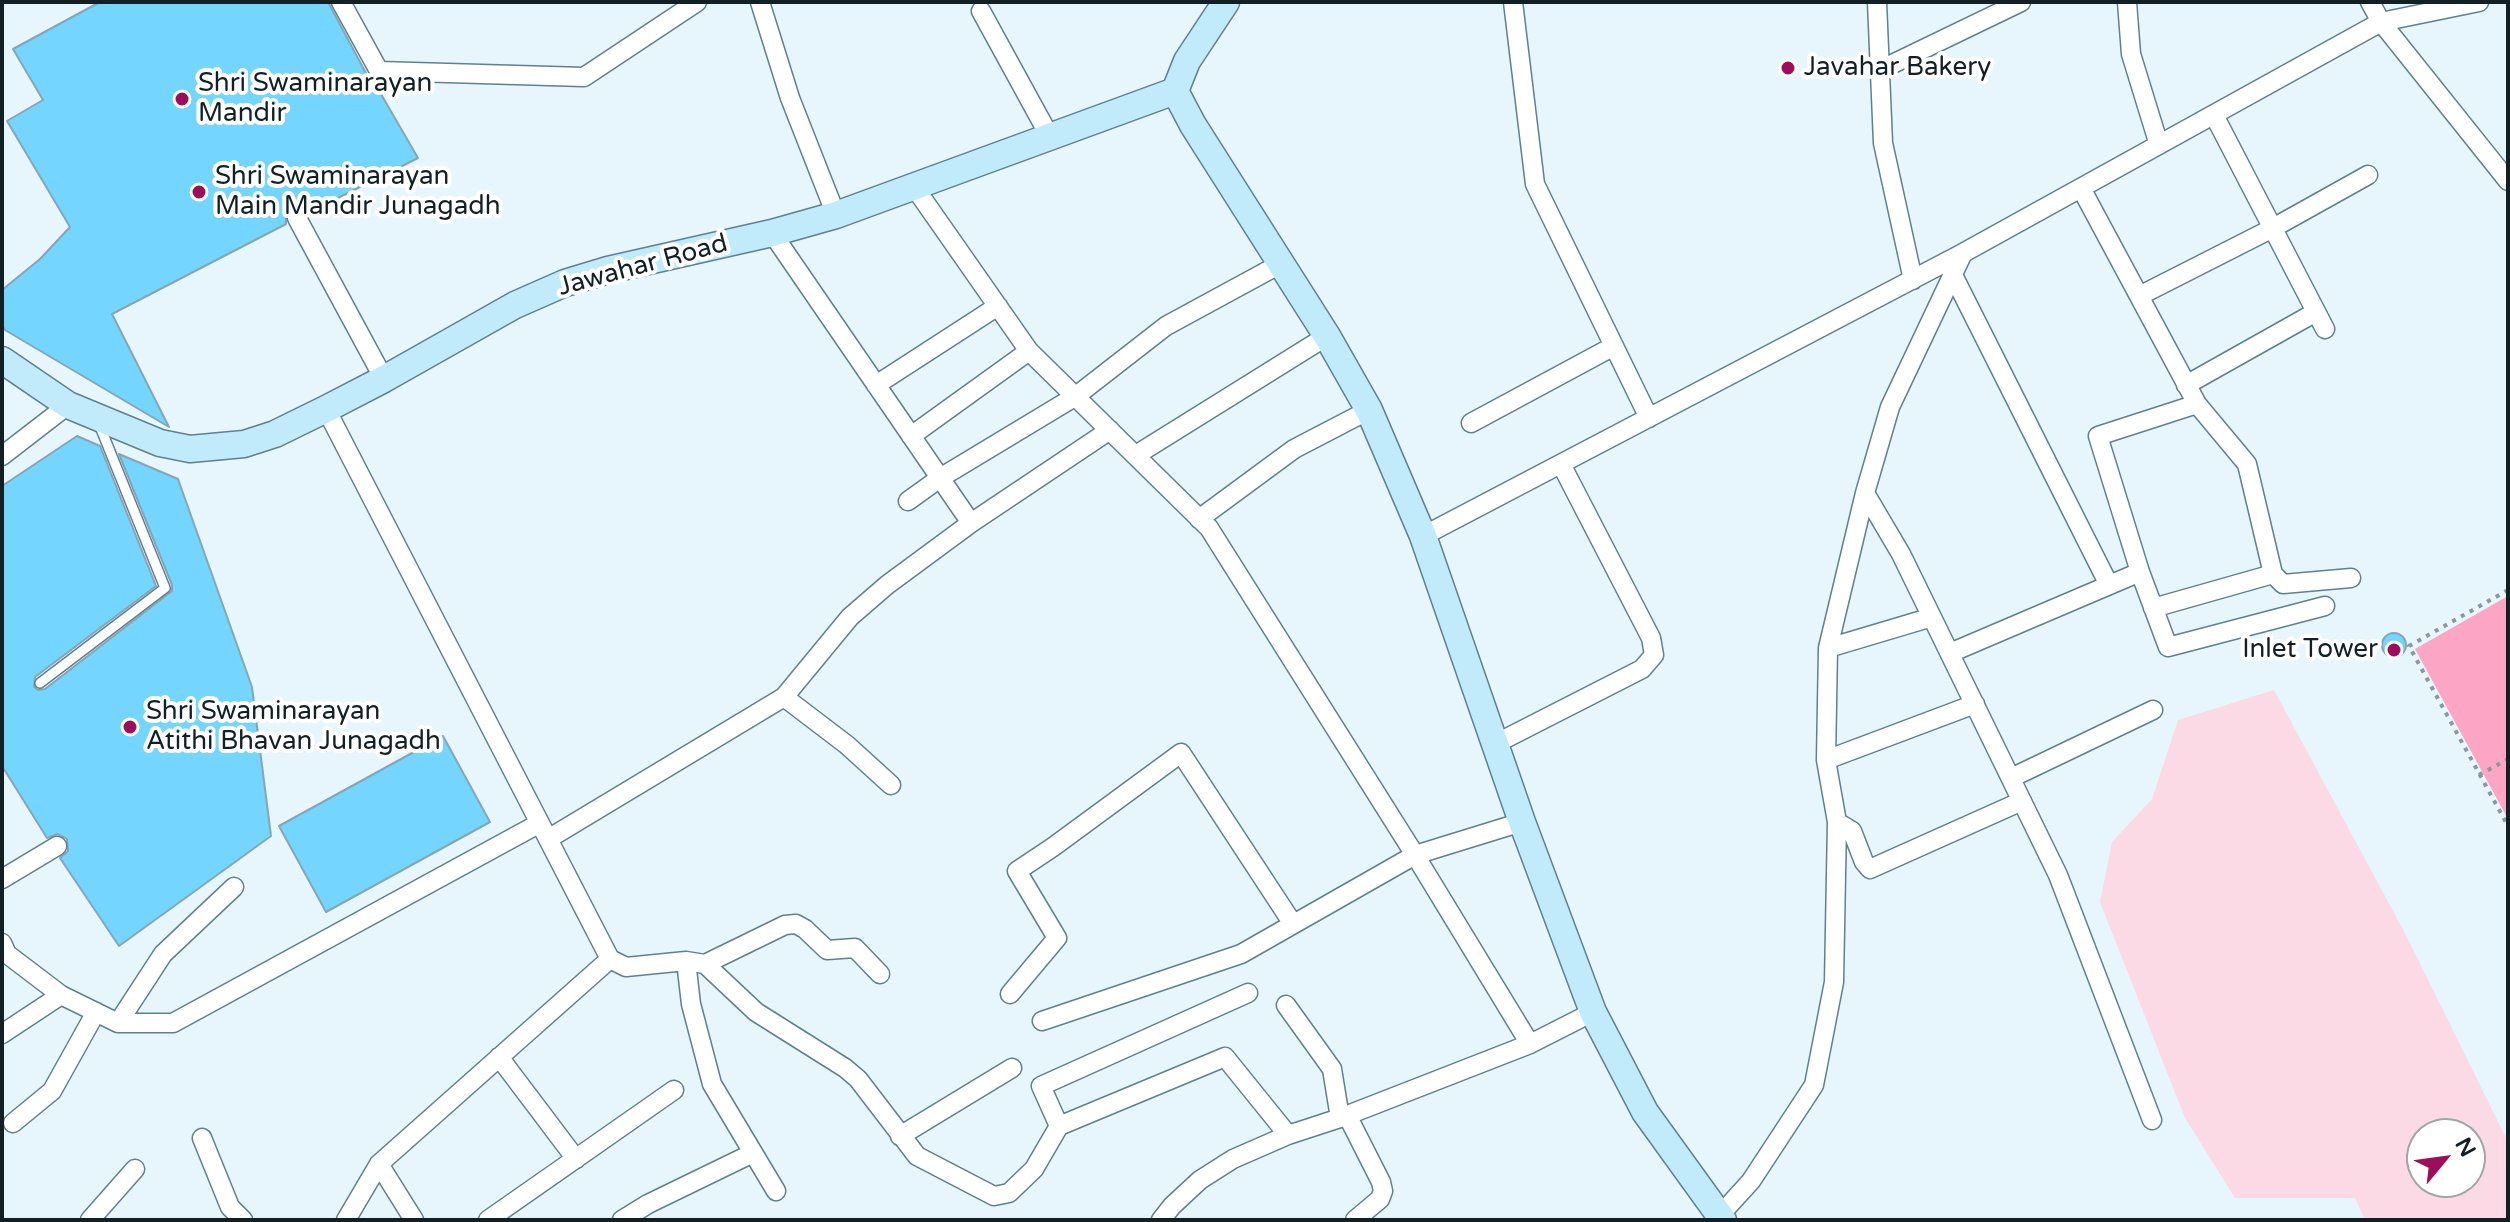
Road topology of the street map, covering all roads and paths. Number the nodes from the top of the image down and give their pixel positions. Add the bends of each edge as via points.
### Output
1 (341, 2) edge
2 (760, 2) edge
3 (1513, 2) edge
4 (1877, 2) edge
5 (2021, 2) edge
6 (2127, 2) edge
7 (2370, 2) edge
8 (2479, 2) edge
9 (690, 4) edge
10 (1223, 4) edge
11 (981, 11) dead end
12 (2381, 22) junction
13 (1880, 70) junction
14 (1175, 91) junction
15 (2214, 115) junction
16 (1050, 137) junction
17 (2159, 145) junction
18 (2368, 175) dead end
19 (2508, 181) edge
20 (915, 188) junction
21 (2081, 188) junction
22 (836, 215) junction
23 (297, 218) dead end
24 (2273, 228) junction
25 (772, 233) junction
26 (1963, 253) junction
27 (1282, 263) junction
28 (1953, 275) junction
29 (1913, 280) junction
30 (2139, 296) junction
31 (998, 306) junction
32 (1327, 336) junction
33 (1614, 346) junction
34 (1029, 351) junction
35 (2, 360) edge
36 (384, 379) junction
37 (876, 385) junction
38 (2186, 385) junction
39 (1076, 396) junction
40 (2197, 404) junction
41 (68, 405) junction
42 (326, 409) junction
43 (1369, 410) junction
44 (96, 417) junction
45 (1649, 418) junction
46 (1471, 423) dead end
47 (1110, 430) junction
48 (911, 436) junction
49 (1136, 455) junction
50 (2, 456) edge
51 (1561, 464) junction
52 (940, 478) junction
53 (1865, 493) junction
54 (908, 501) dead end
55 (1199, 519) junction
56 (971, 523) junction
57 (1423, 536) junction
58 (2140, 572) junction
59 (2273, 574) junction
60 (2351, 578) dead end
61 (2109, 585) junction
62 (2508, 590) edge
63 (2325, 606) dead end
64 (2153, 608) junction
65 (1932, 617) junction
66 (1828, 648) junction
67 (1950, 653) junction
68 (40, 683) dead end
69 (784, 697) junction
70 (1975, 704) junction
71 (2153, 710) dead end
72 (1495, 744) junction
73 (2508, 759) edge
74 (1826, 760) junction
75 (2479, 775) junction
76 (2011, 778) junction
77 (891, 785) dead end
78 (2022, 801) junction
79 (1522, 822) junction
80 (1837, 822) junction
81 (2508, 826) edge
82 (544, 831) junction
83 (57, 846) dead end
84 (1415, 855) junction
85 (2, 879) edge
86 (234, 887) dead end
87 (1293, 924) junction
88 (2, 943) edge
89 (610, 959) junction
90 (696, 963) junction
91 (880, 974) dead end
92 (1248, 993) dead end
93 (1010, 994) dead end
94 (61, 995) junction
95 (1286, 1005) dead end
96 (96, 1012) junction
97 (1593, 1012) junction
98 (1042, 1021) dead end
99 (118, 1023) junction
100 (2, 1034) edge
101 (1530, 1044) junction
102 (499, 1057) junction
103 (1012, 1068) dead end
104 (674, 1090) dead end
105 (1343, 1117) junction
106 (2152, 1120) dead end
107 (13, 1123) dead end
108 (1059, 1126) junction
109 (1288, 1135) junction
110 (900, 1136) junction
111 (202, 1138) dead end
112 (753, 1153) junction
113 (576, 1159) junction
114 (379, 1164) junction
115 (135, 1169) dead end
116 (776, 1191) dead end
117 (230, 1216) edge
118 (1722, 1217) edge
119 (90, 1220) edge
120 (346, 1220) edge
121 (414, 1220) edge
122 (488, 1220) edge
123 (622, 1220) edge
124 (1161, 1220) edge
125 (1355, 1220) edge

1 - 9 street via 379,71 584,77
2 - 22 street via 784,83
3 - 33 street via 1535,184
4 - 13 street
5 - 13 street
6 - 17 street via 2131,54
7 - 12 street
8 - 12 street
10 - 14 street
11 - 16 street
12 - 15 street
12 - 19 street
13 - 29 street via 1883,143
14 - 16 street, Jawahar Road
14 - 27 street
15 - 17 street
15 - 24 street
16 - 20 street, Jawahar Road
17 - 21 street
18 - 24 street
20 - 22 street, Jawahar Road
20 - 31 street
21 - 26 street
21 - 30 street
22 - 25 street, Jawahar Road
23 - 36 street
24 - 30 street
24 - 38 street via 2321,321
25 - 36 street, Jawahar Road via 565,283
25 - 37 street
26 - 28 street
26 - 29 street
27 - 32 street
27 - 39 street via 1166,326
28 - 53 street via 1890,407
28 - 61 street
29 - 45 street
30 - 38 street
31 - 34 street
31 - 37 street
32 - 43 street
32 - 49 street
33 - 45 street
33 - 46 street
34 - 39 street
34 - 48 street
35 - 41 street, Jawahar Road
36 - 42 street, Jawahar Road
37 - 48 street
38 - 40 street
39 - 47 street
39 - 52 street
40 - 58 street via 2098,436
40 - 59 street via 2247,464
41 - 44 street, Jawahar Road
41 - 50 street
42 - 44 street, Jawahar Road via 244,444 190,449
42 - 82 street
43 - 55 street via 1294,449
43 - 57 street
44 - 68 lane via 165,588
45 - 51 street
47 - 49 street
47 - 56 street
48 - 52 street
49 - 55 street
51 - 57 street
51 - 72 street via 1651,638 1654,655 1642,669
52 - 54 street
52 - 56 street
53 - 65 street
53 - 66 street
55 - 84 street
56 - 69 street via 850,617
57 - 72 street
58 - 61 street
58 - 64 street
59 - 60 street via 2283,584
59 - 64 street
61 - 67 street
62 - 75 path via 2409,646
63 - 64 street via 2168,647
65 - 66 street
65 - 67 street
66 - 74 street
67 - 70 street
69 - 77 street
69 - 82 street
70 - 74 street
70 - 76 street
71 - 76 street
72 - 79 street
73 - 75 path
74 - 80 street
75 - 81 path
76 - 78 street
78 - 80 street via 1870,869 1852,831
78 - 106 street via 2058,875
79 - 84 street
79 - 97 street
80 - 118 street via 1834,982 1814,1085
82 - 89 street
82 - 99 street via 173,1023
83 - 85 street
84 - 87 street
84 - 101 street
86 - 99 street via 163,954
87 - 93 street via 1181,753 1017,871 1057,938
87 - 98 street via 1241,954
88 - 94 street via 7,954
89 - 90 street via 626,967
89 - 102 street
90 - 91 street via 796,924 827,950 855,948
90 - 110 street via 756,1012 858,1079
90 - 112 street via 691,1004 712,1084
92 - 108 street via 1041,1086
94 - 96 street
94 - 100 street
95 - 105 street via 1332,1069
96 - 99 street
96 - 107 street via 52,1091
97 - 101 street
97 - 118 street via 1645,1112
101 - 105 street
102 - 113 street
102 - 114 street
103 - 110 street
104 - 113 street
105 - 109 street
105 - 125 street via 1383,1191
108 - 109 street via 1225,1057
108 - 110 street via 1034,1169 1009,1193 994,1196 917,1156
109 - 124 street via 1200,1180
111 - 117 street
112 - 116 street
112 - 123 street
113 - 122 street
114 - 120 street
114 - 121 street
115 - 119 street

